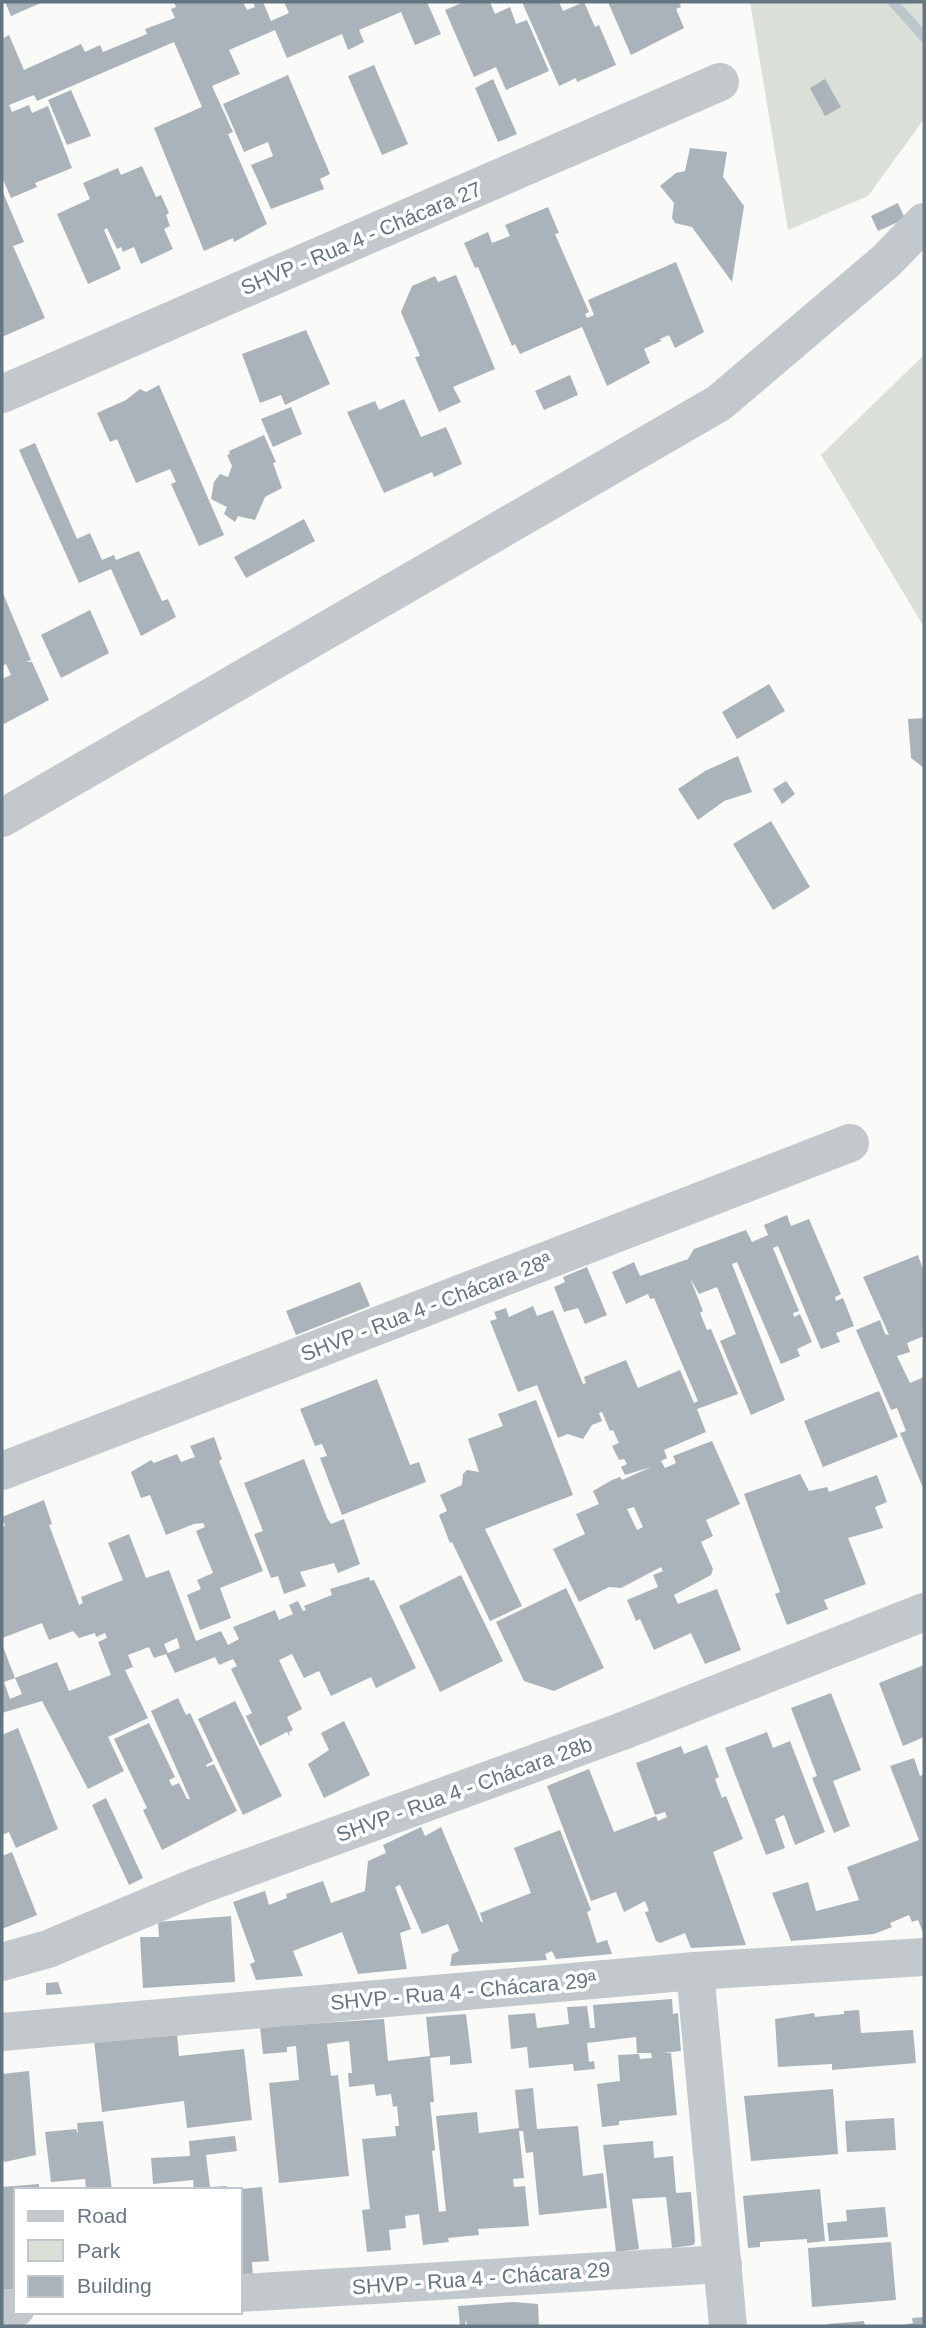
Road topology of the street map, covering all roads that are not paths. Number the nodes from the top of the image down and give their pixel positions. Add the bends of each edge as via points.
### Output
1 (720, 82) dead end
2 (924, 222) edge
3 (2, 394) edge
4 (2, 817) edge
5 (850, 1143) dead end
6 (2, 1471) edge
7 (924, 1612) edge
8 (924, 1957) edge
9 (2, 1962) edge
10 (695, 1971) junction
11 (2, 2032) edge
12 (723, 2264) junction
13 (242, 2293) edge
14 (728, 2326) edge

1 - 3 street, SHVP - Rua 4 - Chácara 27
2 - 4 street via 886,261 719,403
5 - 6 street, SHVP - Rua 4 - Chácara 28ª
7 - 9 street, SHVP - Rua 4 - Chácara 28b via 620,1732 198,1886 48,1949
8 - 10 street, SHVP - Rua 4 - Chácara 29ª
10 - 11 street, SHVP - Rua 4 - Chácara 29ª
10 - 12 street
12 - 13 street, SHVP - Rua 4 - Chácara 29
12 - 14 street

